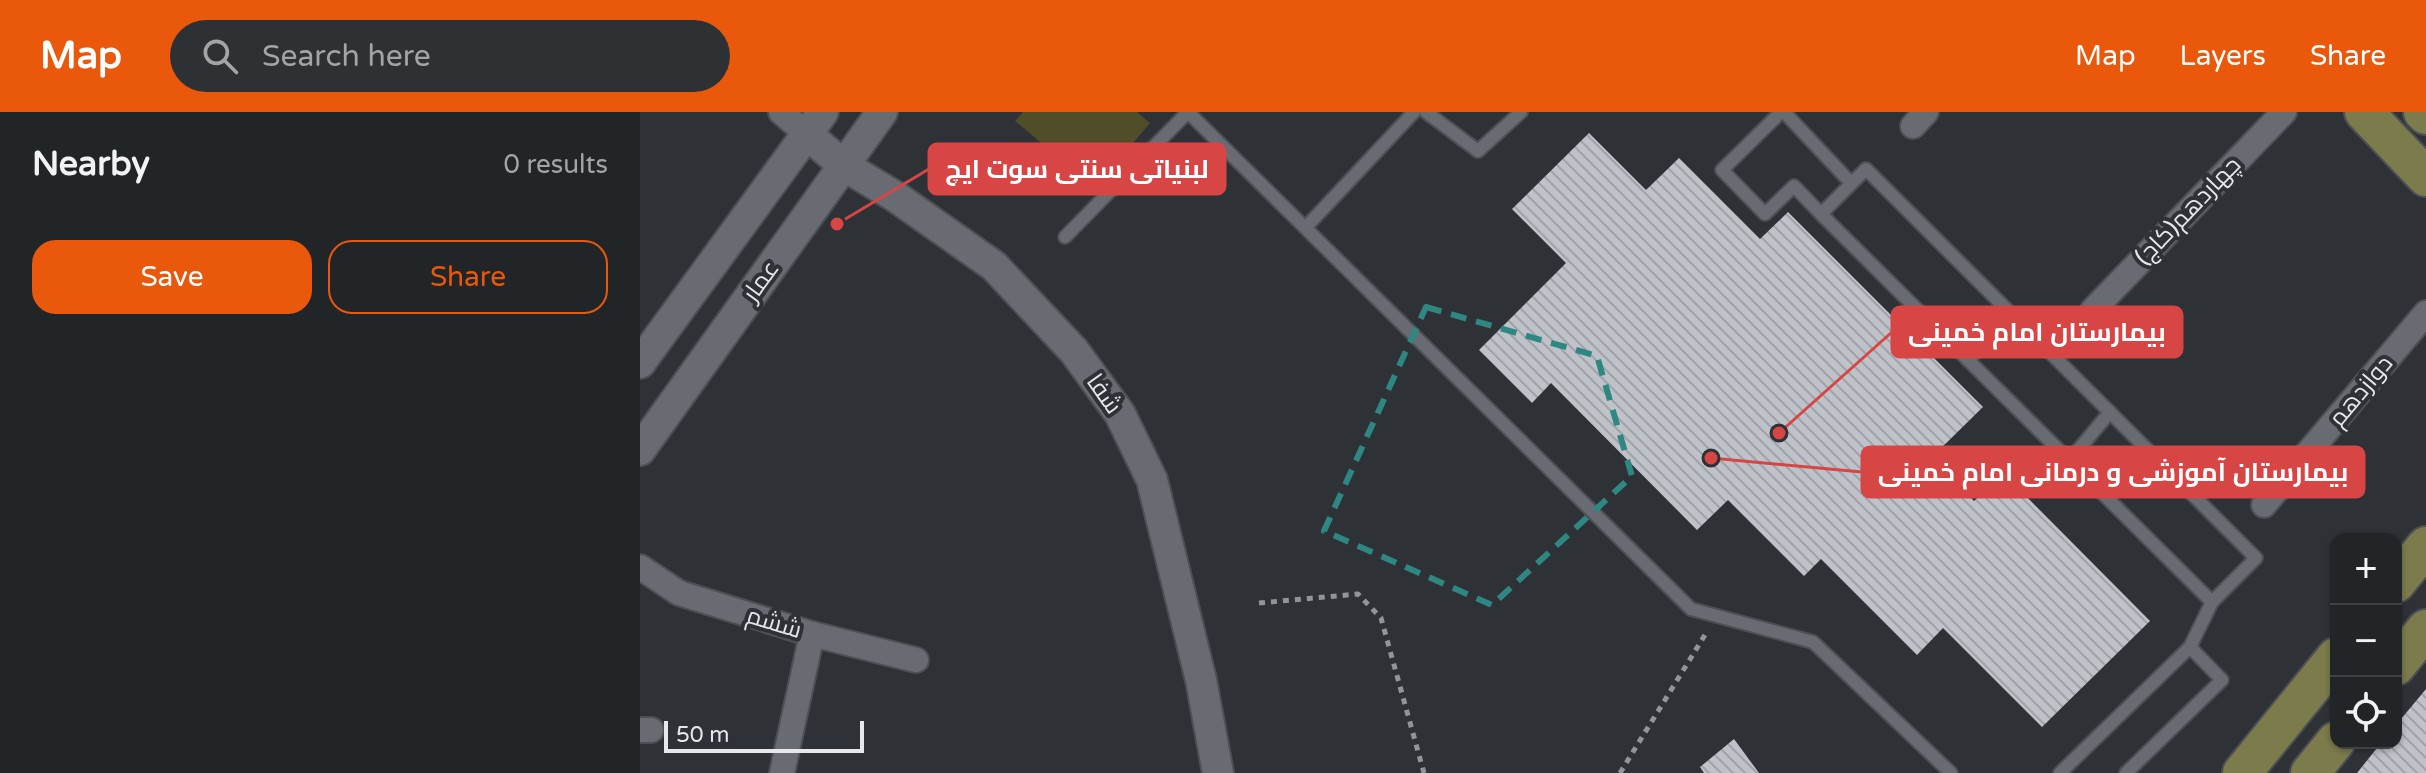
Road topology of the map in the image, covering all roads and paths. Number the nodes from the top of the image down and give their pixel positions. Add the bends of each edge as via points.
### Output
1 (781, 112) edge
2 (882, 112) edge
3 (1188, 112) edge
4 (1414, 112) edge
5 (1426, 112) edge
6 (1521, 112) edge
7 (1783, 112) edge
8 (2284, 112) edge
9 (2364, 112) edge
10 (815, 123) edge
11 (843, 165) junction
12 (2426, 177) edge
13 (1851, 183) junction
14 (1821, 214) junction
15 (1306, 227) junction
16 (1065, 237) dead end
17 (2093, 310) dead end
18 (2426, 313) edge
19 (2012, 315) junction
20 (1968, 360) junction
21 (640, 363) edge
22 (2110, 412) junction
23 (640, 450) edge
24 (2069, 461) junction
25 (2264, 505) dead end
26 (2426, 546) edge
27 (640, 567) edge
28 (2402, 576) edge
29 (2212, 602) junction
30 (1259, 603) dead end
31 (1717, 616) junction
32 (2426, 629) edge
33 (812, 634) junction
34 (2190, 647) junction
35 (2402, 659) edge
36 (916, 660) dead end
37 (2330, 664) edge
38 (2330, 748) edge
39 (782, 773) edge
40 (1218, 773) edge
41 (1424, 773) edge
42 (1620, 773) edge
43 (1951, 773) edge
44 (2060, 773) edge
45 (2126, 773) edge
46 (2242, 773) edge
47 (2310, 773) edge

1 - 10 street
2 - 11 street, عمار
3 - 15 lane
3 - 16 lane
4 - 15 lane
5 - 6 lane via 1478,151
7 - 13 lane
7 - 14 lane via 1722,170 1765,214 1794,186
8 - 17 street, چهاردهم(کاج)
9 - 12 main road
10 - 11 street, شفا
10 - 21 street, عمار
11 - 23 street, عمار
11 - 40 street, شفا via 994,266 1074,351 1120,414 1152,480
13 - 14 lane
13 - 19 lane via 1866,169
14 - 20 lane
15 - 31 lane via 1691,609
18 - 25 street, دوازدهم
19 - 20 lane
19 - 22 lane
20 - 24 lane
22 - 24 lane
22 - 29 lane via 2256,558
24 - 29 lane
26 - 28 main road
27 - 33 street, ششم via 679,593
29 - 34 lane
30 - 41 path via 1358,594 1366,602 1381,618
31 - 42 path
31 - 43 lane via 1813,642
32 - 35 main road
33 - 36 street, ششم
33 - 39 street
34 - 44 lane
34 - 45 lane via 2222,680
37 - 46 main road
38 - 47 main road

